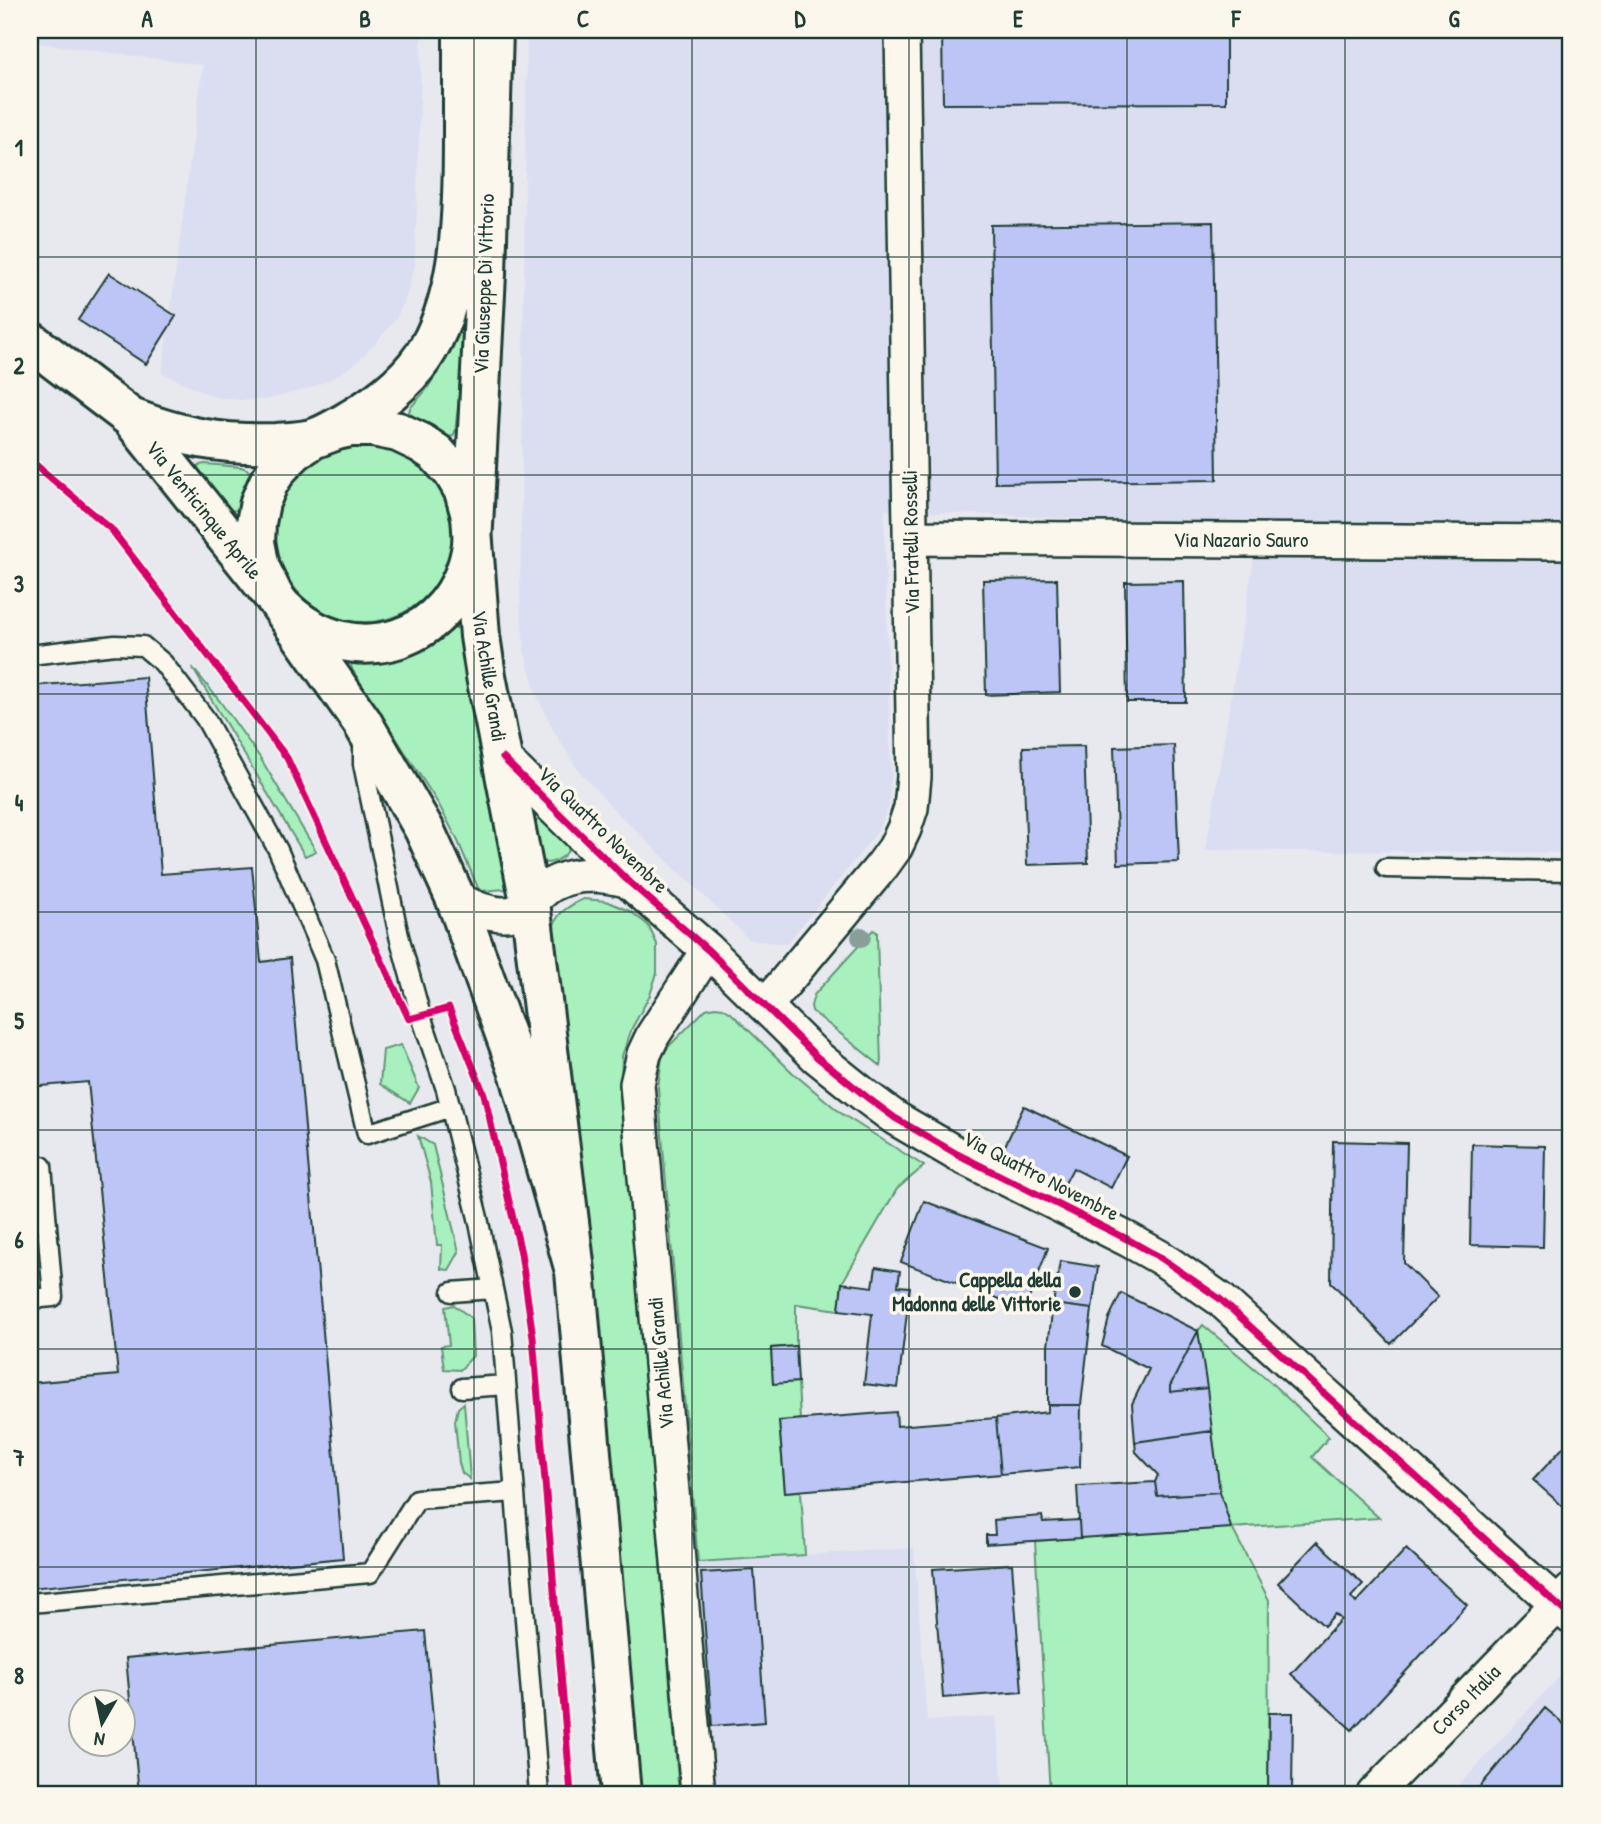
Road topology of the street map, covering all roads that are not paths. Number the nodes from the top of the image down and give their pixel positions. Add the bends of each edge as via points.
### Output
1 (463, 30) edge
2 (493, 30) edge
3 (902, 30) edge
4 (30, 341) edge
5 (131, 418) junction
6 (316, 438) junction
7 (473, 538) junction
8 (911, 538) junction
9 (1571, 542) edge
10 (278, 601) junction
11 (30, 655) edge
12 (362, 722) junction
13 (503, 758) junction
14 (1386, 868) dead end
15 (1571, 871) edge
16 (627, 880) junction
17 (455, 897) junction
18 (530, 902) junction
19 (708, 950) junction
20 (766, 1005) junction
21 (450, 1107) junction
22 (30, 1167) edge
23 (575, 1271) junction
24 (493, 1289) junction
25 (452, 1292) dead end
26 (30, 1299) edge
27 (506, 1385) junction
28 (462, 1388) dead end
29 (515, 1492) junction
30 (30, 1603) edge
31 (1567, 1604) edge
32 (539, 1794) edge
33 (621, 1794) edge
34 (698, 1794) edge
35 (1374, 1794) edge

1 - 6 main road, Via Giuseppe Di Vittorio via 461,225 442,321 428,349 400,383 368,409
2 - 7 main road, Via Giuseppe Di Vittorio
3 - 8 street, Via Fratelli Rosselli
4 - 5 main road, Via Venticinque Aprile
5 - 6 main road, Via Venticinque Aprile via 167,432 222,442
5 - 10 main road, Via Venticinque Aprile
6 - 7 main road, Via Achille Grandi via 344,428 373,427 421,443 436,453 462,488
6 - 10 main road, Via Achille Grandi via 279,467 257,512 258,560
7 - 10 main road, Via Achille Grandi via 467,571 455,595 432,620 403,637 370,644 340,641 308,628
7 - 13 main road, Via Achille Grandi via 480,636
8 - 9 street, Via Nazario Sauro
8 - 20 street, Via Fratelli Rosselli via 911,807 895,848 882,866
10 - 12 main road, Via Achille Grandi
11 - 21 lane via 143,646 163,663 205,718 278,850 325,960 367,1134
12 - 17 main road, Via Achille Grandi via 424,829
12 - 21 lane via 363,764 399,936
13 - 16 street, Via Quattro Novembre
13 - 18 main road, Via Achille Grandi
14 - 15 lane
16 - 18 street, Via Quattro Novembre via 576,875 544,888
16 - 19 street, Via Quattro Novembre
17 - 18 street, Via Quattro Novembre via 476,909 498,913 519,911
17 - 23 main road, Via Achille Grandi via 520,1075
18 - 23 main road, Via Achille Grandi
19 - 20 street, Via Quattro Novembre
19 - 34 street, Via Achille Grandi via 653,1035 637,1084
20 - 31 street, Via Quattro Novembre via 817,1057 895,1118 1161,1258 1220,1299
21 - 24 lane
22 - 26 lane via 42,1166 53,1297
23 - 33 main road, Via Achille Grandi
24 - 25 lane
24 - 27 lane
27 - 28 lane
27 - 29 lane
29 - 30 lane via 417,1499 370,1573
29 - 32 lane
31 - 35 street, Corso Italia

